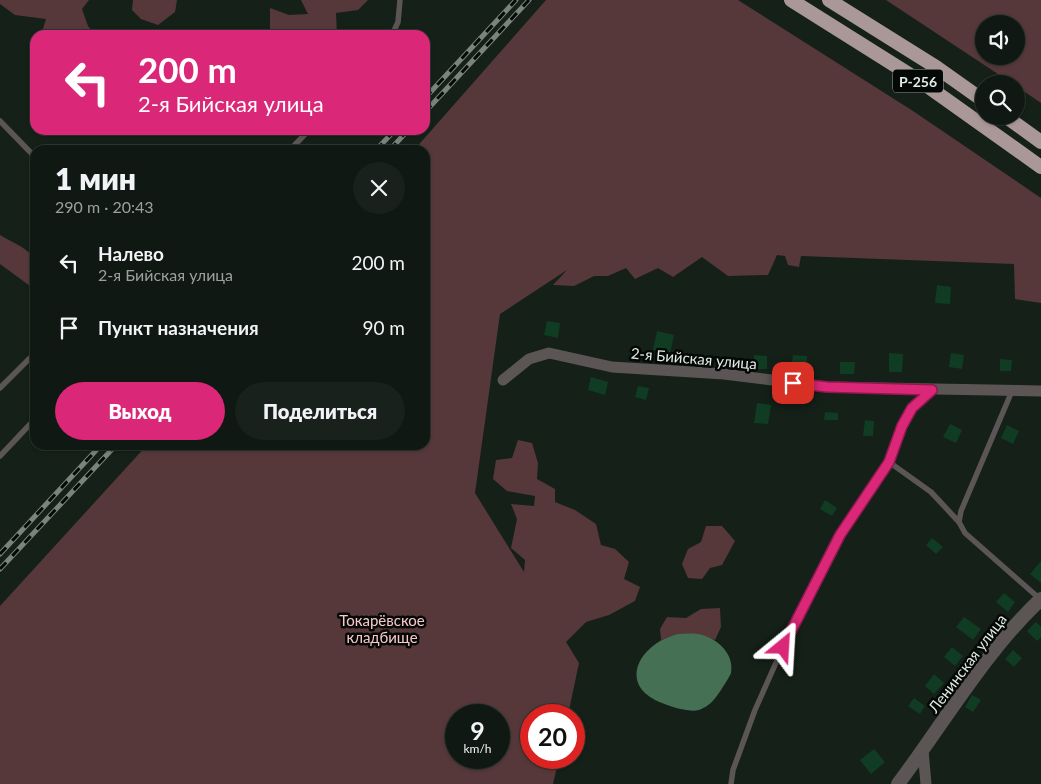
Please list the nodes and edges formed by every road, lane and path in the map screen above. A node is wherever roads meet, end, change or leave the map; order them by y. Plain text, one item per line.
1 (400, 0) edge
2 (792, 0) edge
3 (829, 0) edge
4 (394, 30) edge
5 (975, 95) edge
6 (0, 121) edge
7 (1017, 125) edge
8 (304, 135) edge
9 (1041, 142) edge
10 (295, 145) edge
11 (30, 152) edge
12 (1041, 167) edge
13 (30, 357) edge
14 (503, 380) dead end
15 (0, 388) edge
16 (932, 390) junction
17 (1012, 391) junction
18 (1041, 391) edge
19 (30, 424) edge
20 (0, 456) edge
21 (889, 462) junction
22 (959, 522) junction
23 (1041, 599) edge
24 (923, 750) junction
25 (731, 784) edge
26 (898, 784) edge
27 (926, 784) edge

1 - 4 lane
2 - 12 highway, Р-256
3 - 5 highway, Р-256
6 - 11 lane
7 - 9 highway
8 - 10 lane
13 - 15 lane
14 - 16 street, 2-я Бийская улица
16 - 17 street, 2-я Бийская улица
16 - 21 lane
17 - 18 street, 2-я Бийская улица
17 - 22 lane
19 - 20 lane
21 - 22 lane
21 - 25 lane
22 - 23 lane
23 - 24 street, Ленинская улица
24 - 26 street, Ленинская улица
24 - 27 street

